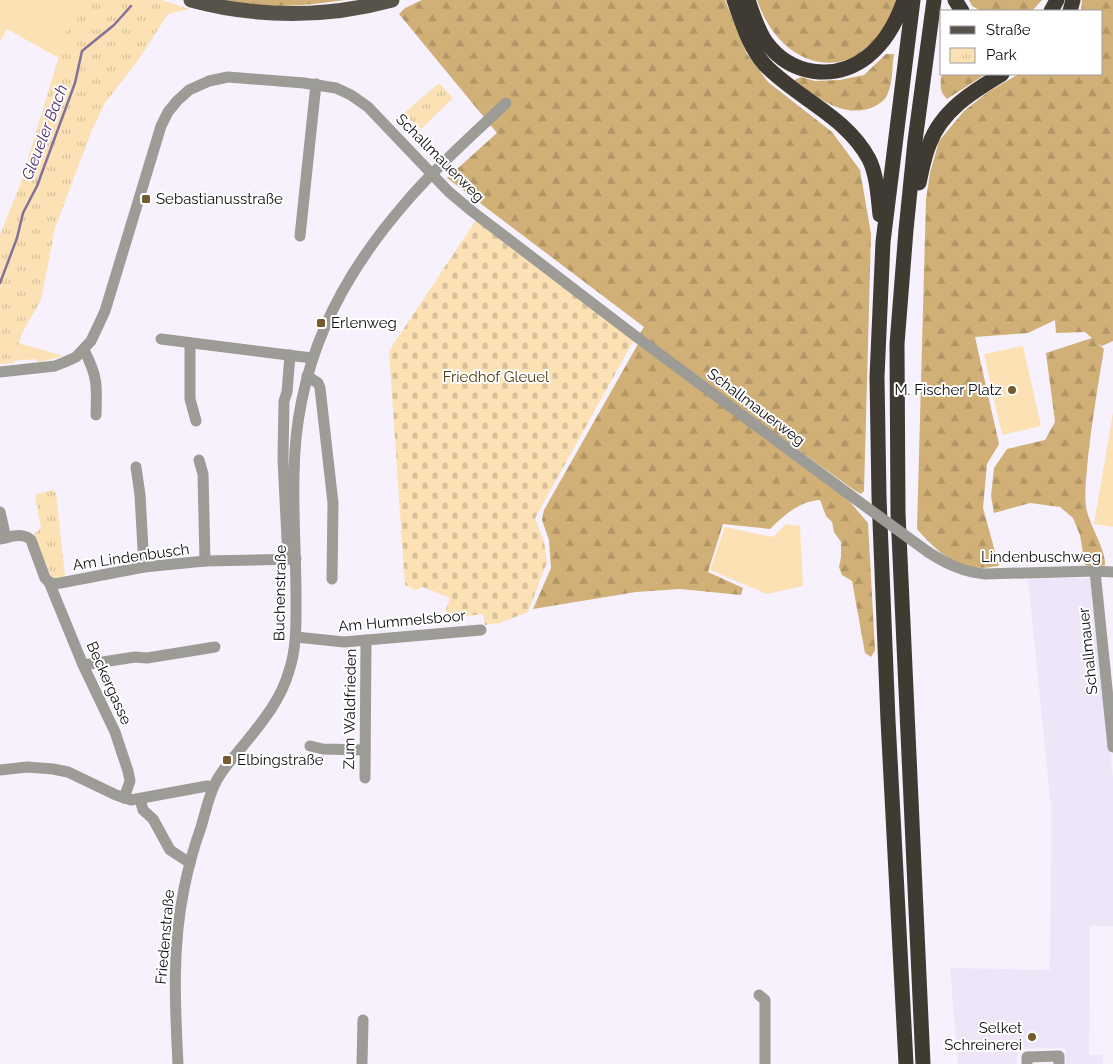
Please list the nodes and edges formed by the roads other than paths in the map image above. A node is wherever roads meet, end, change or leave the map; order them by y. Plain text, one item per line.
1 (192, 0) edge
2 (392, 0) edge
3 (734, 0) edge
4 (748, 0) edge
5 (904, 0) edge
6 (913, 0) edge
7 (934, 0) edge
8 (1000, 75) edge
9 (316, 84) junction
10 (506, 103) dead end
11 (432, 175) junction
12 (906, 230) junction
13 (300, 236) dead end
14 (883, 242) junction
15 (161, 339) dead end
16 (190, 343) junction
17 (84, 350) junction
18 (290, 355) junction
19 (312, 358) junction
20 (0, 372) edge
21 (306, 376) junction
22 (96, 415) dead end
23 (196, 421) dead end
24 (199, 460) dead end
25 (136, 467) dead end
26 (0, 512) edge
27 (3, 538) edge
28 (292, 559) junction
29 (205, 562) junction
30 (144, 567) junction
31 (1095, 571) junction
32 (970, 572) joint
33 (1113, 572) edge
34 (332, 579) dead end
35 (50, 582) junction
36 (481, 630) dead end
37 (296, 638) junction
38 (366, 640) junction
39 (215, 647) dead end
40 (82, 665) junction
41 (1112, 729) edge
42 (310, 746) dead end
43 (1113, 748) edge
44 (365, 750) junction
45 (0, 770) edge
46 (364, 778) dead end
47 (213, 787) junction
48 (124, 798) junction
49 (140, 799) junction
50 (190, 864) junction
51 (759, 995) dead end
52 (363, 1020) dead end
53 (178, 1064) edge
54 (362, 1064) edge
55 (765, 1064) edge
56 (906, 1064) edge
57 (923, 1064) edge
58 (1027, 1064) edge
59 (1059, 1064) edge

1 - 2 main road
3 - 14 highway
4 - 5 highway
6 - 14 highway
7 - 12 highway
8 - 12 highway
9 - 11 street, Schallmauerweg
9 - 13 street
9 - 17 street, Schallmauerweg
10 - 11 street, Buchenstraße
11 - 19 street, Buchenstraße
11 - 32 street, Schallmauerweg, bridge
12 - 57 highway
14 - 56 highway
15 - 16 street
16 - 18 street
16 - 23 street
17 - 20 street, Schallmauerweg
17 - 22 street
18 - 19 street
18 - 28 street, Buchenstraße
19 - 21 street, Buchenstraße
21 - 28 street, Buchenstraße
21 - 34 street
24 - 29 street
25 - 30 street
26 - 27 street
27 - 35 street
28 - 29 street, Am Lindenbusch
28 - 37 street, Buchenstraße
29 - 30 street, Am Lindenbusch
30 - 35 street, Am Lindenbusch
31 - 32 street, Lindenbuschweg
31 - 33 street, Lindenbuschweg
31 - 41 street, Schallmauer
35 - 40 street, Beckergasse
36 - 38 street, Am Hummelsboor
37 - 38 street, Am Hummelsboor
37 - 47 street, Buchenstraße
38 - 44 street, Zum Waldfrieden
39 - 40 street
40 - 48 street, Beckergasse
41 - 43 street, Schallmauer
42 - 44 street
44 - 46 street, Zum Waldfrieden
45 - 48 street
47 - 49 street
47 - 50 street, Friedenstraße
48 - 49 street
49 - 50 street
50 - 53 street, Friedenstraße
51 - 55 street
52 - 54 street
58 - 59 street

